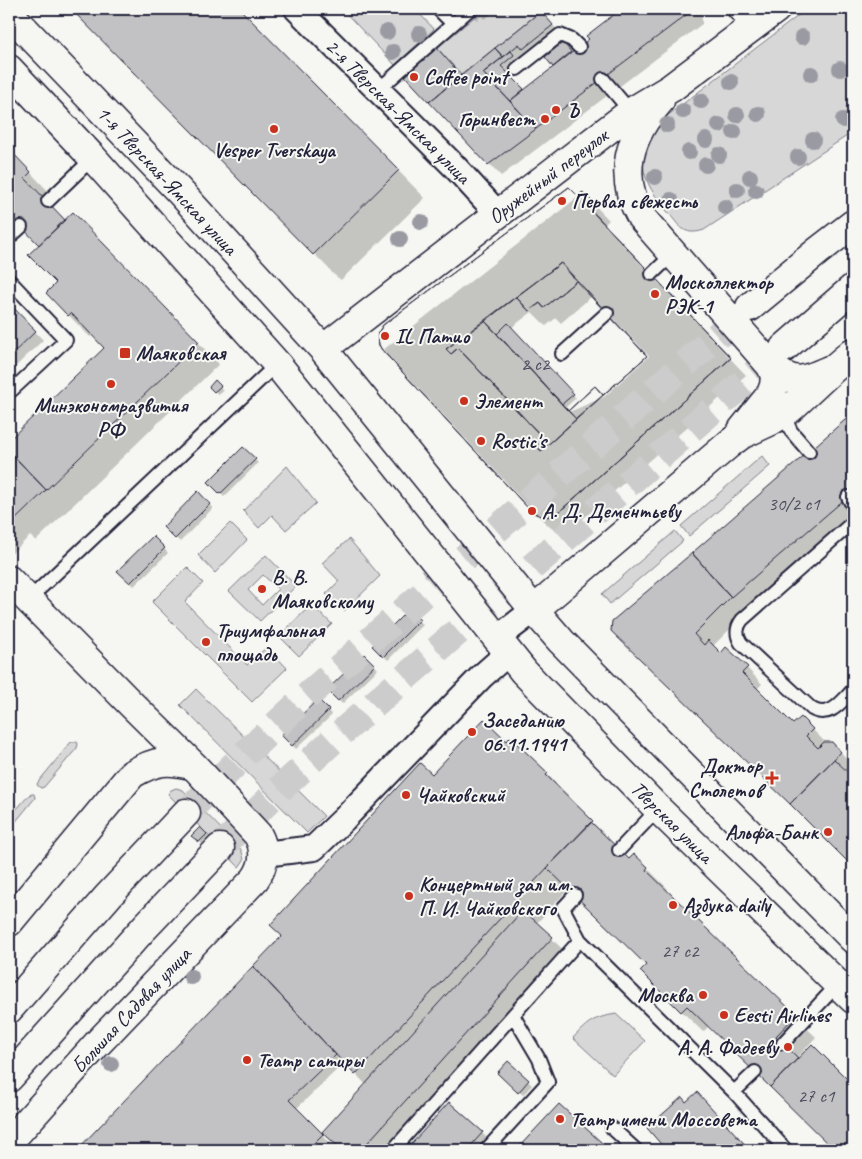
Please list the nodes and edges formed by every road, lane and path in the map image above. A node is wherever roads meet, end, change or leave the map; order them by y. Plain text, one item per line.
1 (297, 9) edge
2 (438, 9) edge
3 (470, 9) edge
4 (9, 13) edge
5 (758, 14) edge
6 (452, 24) junction
7 (579, 47) dead end
8 (9, 69) edge
9 (517, 69) dead end
10 (603, 79) dead end
11 (671, 88) junction
12 (378, 90) junction
13 (631, 112) junction
14 (94, 158) junction
15 (48, 202) dead end
16 (498, 214) junction
17 (853, 224) edge
18 (21, 227) dead end
19 (9, 238) edge
20 (673, 254) junction
21 (652, 274) dead end
22 (9, 280) edge
23 (853, 288) edge
24 (750, 307) tunnel mouth
25 (607, 313) dead end
26 (323, 349) junction
27 (562, 354) dead end
28 (778, 357) junction
29 (848, 357) edge
30 (277, 364) junction
31 (9, 388) edge
32 (783, 413) junction
33 (729, 444) junction
34 (809, 452) dead end
35 (853, 522) edge
36 (9, 580) edge
37 (28, 600) junction
38 (534, 610) junction
39 (502, 646) junction
40 (853, 690) edge
41 (194, 766) junction
42 (658, 809) junction
43 (186, 813) tunnel mouth
44 (220, 848) tunnel mouth
45 (619, 850) dead end
46 (264, 854) junction
47 (575, 895) dead end
48 (9, 922) edge
49 (853, 939) edge
50 (580, 940) junction
51 (846, 992) edge
52 (9, 1009) edge
53 (513, 1015) junction
54 (783, 1042) dead end
55 (754, 1072) dead end
56 (9, 1078) edge
57 (734, 1092) junction
58 (612, 1128) dead end
59 (9, 1142) edge
60 (9, 1146) edge
61 (13, 1150) edge
62 (393, 1150) edge
63 (486, 1150) edge
64 (636, 1150) edge
65 (786, 1150) edge

1 - 12 street, 2-я Тверская-Ямская улица
2 - 6 lane
3 - 6 lane
4 - 26 main road, 1-я Тверская-Ямская улица
5 - 11 main road, Оружейный переулок
6 - 12 lane
7 - 9 lane
8 - 14 main road, 1-я Тверская-Ямская улица
10 - 13 lane
11 - 13 main road, Оружейный переулок
11 - 20 main road
12 - 16 street, 2-я Тверская-Ямская улица
13 - 16 main road, Оружейный переулок
14 - 15 lane
14 - 30 main road, 1-я Тверская-Ямская улица
16 - 26 main road, Оружейный переулок
17 - 24 main road
18 - 19 lane
20 - 21 lane
20 - 28 main road
22 - 31 lane
23 - 28 main road
25 - 27 lane
26 - 38 main road
28 - 29 main road
28 - 33 main road
29 - 32 main road
30 - 37 lane
30 - 39 main road
32 - 33 main road
32 - 34 lane
33 - 38 main road
35 - 40 lane
36 - 37 main road
37 - 41 main road
38 - 39 street
38 - 49 main road
39 - 42 main road, Тверская улица
39 - 46 street
41 - 46 main road
41 - 48 main road
42 - 45 lane
42 - 51 main road, Тверская улица
43 - 52 main road
44 - 56 main road, Большая Садовая улица
46 - 59 main road, Большая Садовая улица
47 - 50 lane
50 - 53 lane
50 - 57 lane
51 - 54 lane
53 - 62 lane
53 - 63 lane
55 - 57 lane
57 - 65 lane
58 - 64 lane
60 - 61 lane

